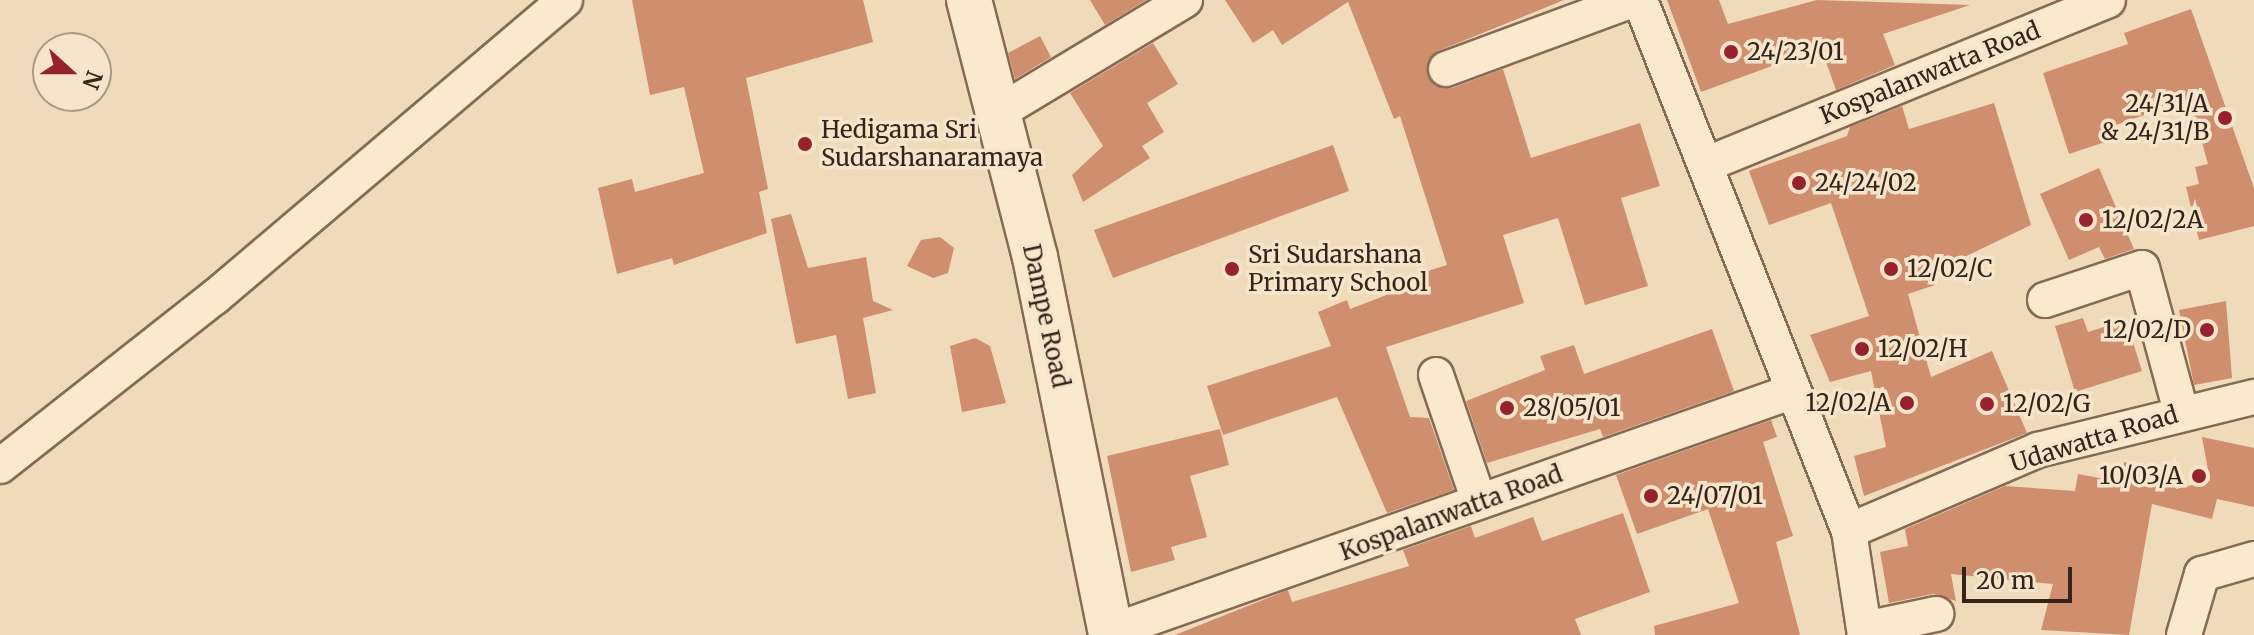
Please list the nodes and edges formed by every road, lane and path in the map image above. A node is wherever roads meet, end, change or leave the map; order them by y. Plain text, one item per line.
1 (565, 0) edge
2 (969, 0) edge
3 (1185, 0) edge
4 (1633, 0) edge
5 (1640, 0) edge
6 (2108, 0) edge
7 (1446, 69) dead end
8 (1001, 111) junction
9 (1707, 164) junction
10 (2045, 300) dead end
11 (1436, 375) dead end
12 (1791, 392) junction
13 (2254, 397) edge
14 (2181, 412) junction
15 (0, 466) edge
16 (1479, 501) junction
17 (1849, 531) junction
18 (2254, 559) edge
19 (1936, 614) dead end
20 (1865, 632) edge
21 (1110, 634) edge
22 (2184, 635) edge

1 - 15 street
2 - 8 street, Dampe Road
3 - 8 street
4 - 7 street
5 - 9 street
6 - 9 street, Kospalanwatta Road
8 - 21 street, Dampe Road
9 - 12 street
10 - 14 street
11 - 16 street
12 - 16 street, Kospalanwatta Road
12 - 17 street
13 - 14 street, Udawatta Road
14 - 17 street, Udawatta Road
16 - 21 street, Kospalanwatta Road
17 - 20 street
18 - 22 street
19 - 20 street

